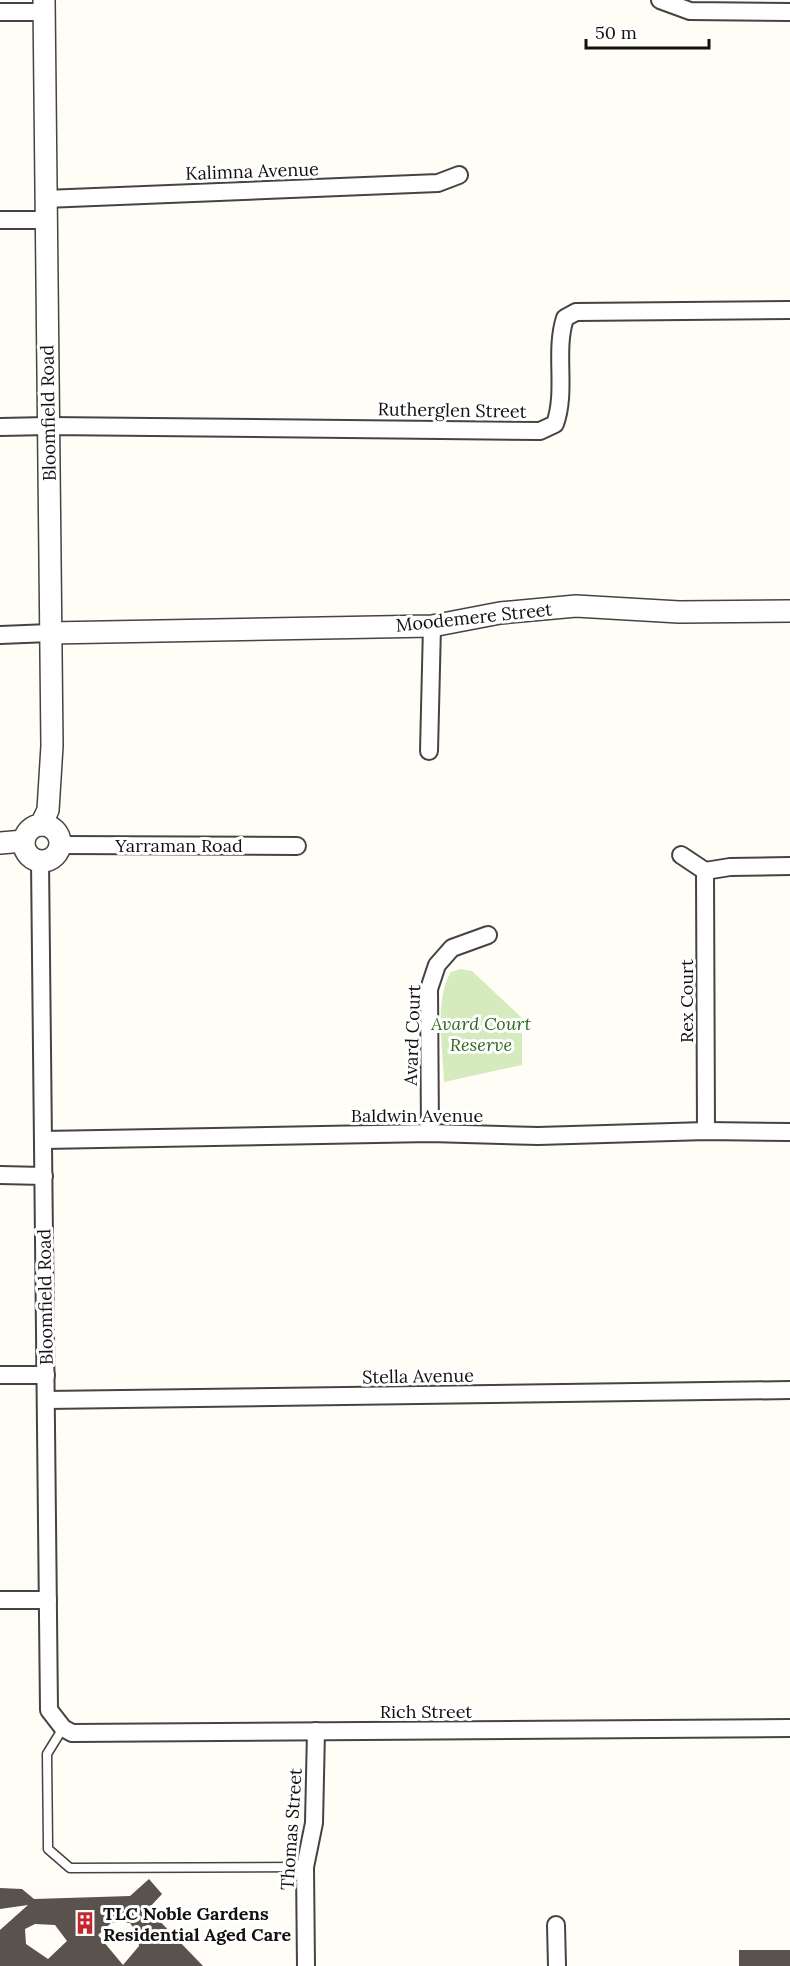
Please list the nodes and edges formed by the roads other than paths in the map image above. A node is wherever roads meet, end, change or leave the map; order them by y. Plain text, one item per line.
1 (660, 0) edge
2 (44, 6) edge
3 (0, 12) edge
4 (790, 12) edge
5 (459, 176) dead end
6 (45, 199) junction
7 (0, 220) edge
8 (45, 220) junction
9 (790, 310) edge
10 (48, 426) junction
11 (0, 427) edge
12 (790, 610) edge
13 (432, 626) junction
14 (50, 633) junction
15 (0, 635) edge
16 (429, 752) dead end
17 (41, 825) junction
18 (24, 841) junction
19 (0, 843) edge
20 (60, 845) junction
21 (297, 846) dead end
22 (681, 855) dead end
23 (40, 861) junction
24 (790, 866) edge
25 (705, 871) junction
26 (488, 935) dead end
27 (706, 1131) junction
28 (790, 1132) edge
29 (430, 1133) junction
30 (43, 1140) junction
31 (0, 1175) edge
32 (44, 1176) junction
33 (0, 1375) edge
34 (46, 1375) junction
35 (790, 1390) edge
36 (46, 1400) junction
37 (0, 1600) edge
38 (48, 1600) junction
39 (63, 1728) junction
40 (790, 1728) edge
41 (315, 1731) junction
42 (305, 1867) junction
43 (556, 1925) dead end
44 (306, 1966) edge
45 (556, 1966) edge

1 - 4 street
2 - 3 street
2 - 6 street, Bloomfield Road
5 - 6 street, Kalimna Avenue
6 - 8 street, Bloomfield Road
7 - 8 street
8 - 10 street, Bloomfield Road
9 - 10 street, Rutherglen Street
10 - 11 street, Rutherglen Street
10 - 14 street, Bloomfield Road
12 - 13 street, Moodemere Street
13 - 14 street, Moodemere Street
13 - 16 street
14 - 15 street
14 - 17 street, Bloomfield Road
17 - 18 street
17 - 20 street
18 - 19 street
18 - 23 street
20 - 21 street, Yarraman Road
20 - 23 street
22 - 25 street
23 - 30 street, Bloomfield Road
24 - 25 street
25 - 27 street, Rex Court
26 - 29 street, Avard Court
27 - 28 street, Baldwin Avenue
27 - 29 street, Baldwin Avenue
29 - 30 street, Baldwin Avenue
30 - 32 street, Bloomfield Road
31 - 32 street
32 - 34 street, Bloomfield Road
33 - 34 street
34 - 36 street, Bloomfield Road
35 - 36 street, Stella Avenue
36 - 38 street, Bloomfield Road
37 - 38 street
38 - 39 street, Bloomfield Road
39 - 41 street, Rich Street
39 - 42 lane
40 - 41 street, Rich Street
41 - 42 street, Thomas Street
42 - 44 street, Thomas Street
43 - 45 street

